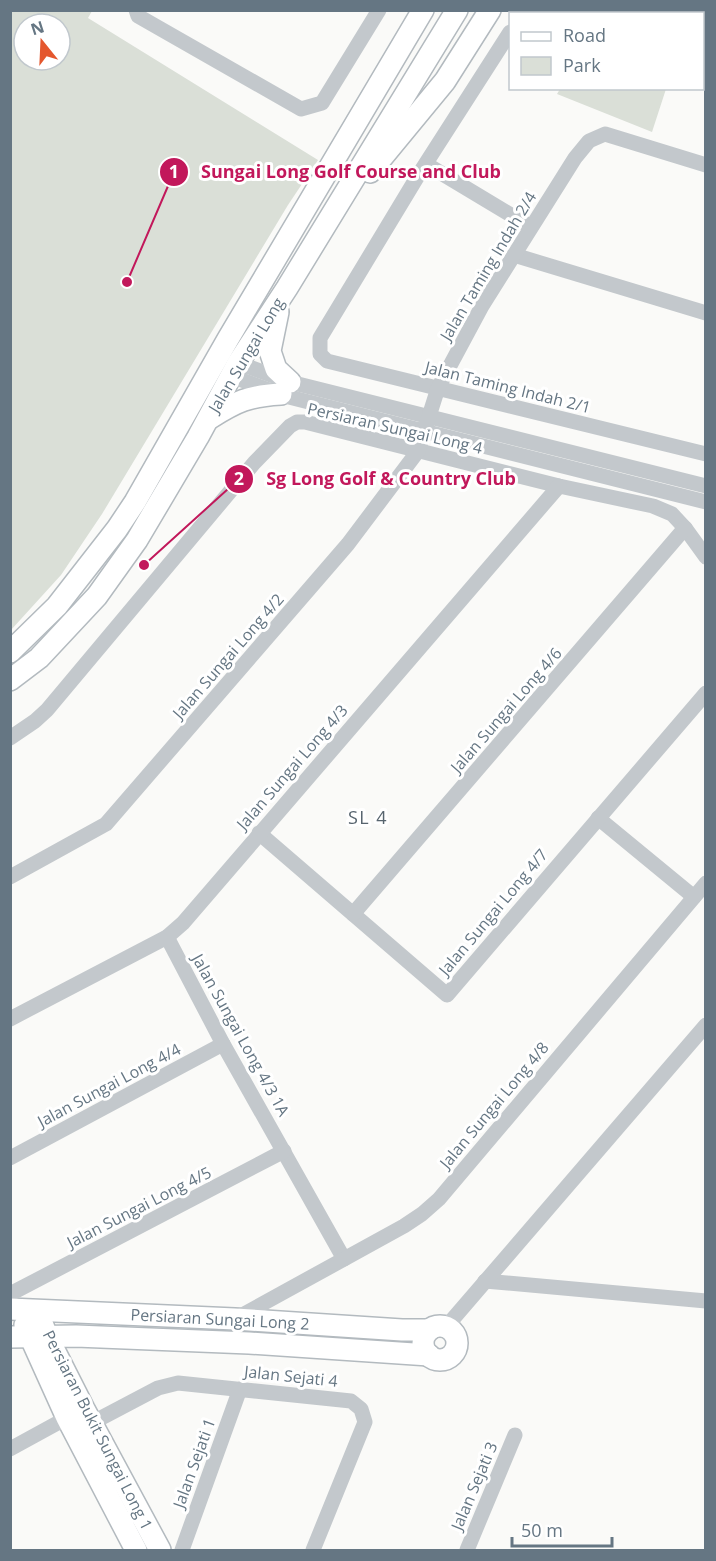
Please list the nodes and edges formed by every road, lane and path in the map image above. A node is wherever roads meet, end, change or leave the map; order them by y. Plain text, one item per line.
1 (136, 10) edge
2 (379, 10) edge
3 (423, 10) edge
4 (457, 10) edge
5 (490, 10) edge
6 (509, 34) edge
7 (426, 164) junction
8 (705, 165) edge
9 (531, 227) junction
10 (322, 230) junction
11 (514, 255) junction
12 (287, 288) junction
13 (705, 312) edge
14 (226, 369) junction
15 (286, 388) junction
16 (438, 388) junction
17 (428, 416) junction
18 (207, 420) junction
19 (423, 432) junction
20 (418, 451) junction
21 (189, 452) junction
22 (705, 454) edge
23 (163, 460) junction
24 (559, 486) junction
25 (705, 486) edge
26 (167, 488) junction
27 (705, 502) edge
28 (685, 528) junction
29 (705, 557) edge
30 (10, 652) edge
31 (10, 680) edge
32 (705, 693) edge
33 (10, 738) edge
34 (598, 818) junction
35 (259, 833) junction
36 (10, 877) edge
37 (705, 883) edge
38 (694, 897) junction
39 (353, 914) junction
40 (167, 937) junction
41 (10, 1019) edge
42 (705, 1025) edge
43 (223, 1044) junction
44 (284, 1151) junction
45 (10, 1158) edge
46 (344, 1259) junction
47 (485, 1281) junction
48 (705, 1301) edge
49 (19, 1305) edge
50 (245, 1319) junction
51 (437, 1328) junction
52 (29, 1336) edge
53 (76, 1336) junction
54 (249, 1343) junction
55 (429, 1355) junction
56 (59, 1362) junction
57 (240, 1389) junction
58 (79, 1421) junction
59 (515, 1436) dead end
60 (10, 1449) edge
61 (182, 1550) edge
62 (136, 1551) edge
63 (160, 1551) edge
64 (313, 1551) edge
65 (467, 1551) edge

1 - 2 street
3 - 14 street, Jalan Sungai Long
4 - 10 street, Jalan Sungai Long
5 - 10 street
6 - 7 street
7 - 9 street
7 - 16 street, Jalan Taming Indah 2/1
8 - 9 street, Jalan Taming Indah 2/4
9 - 11 street, Jalan Taming Indah 2/4
10 - 12 street, Jalan Sungai Long
11 - 13 street
11 - 16 street, Jalan Taming Indah 2/4
12 - 14 street, Jalan Sungai Long
12 - 15 street
14 - 15 street
14 - 18 street, Jalan Sungai Long
14 - 23 street, Jalan Sungai Long
15 - 17 street
15 - 18 street
15 - 19 street
16 - 17 street, Jalan Taming Indah 2/4
16 - 22 street, Jalan Taming Indah 2/1
17 - 19 street, Jalan Sungai Long 4/2
17 - 25 street
18 - 21 street, Jalan Sungai Long
19 - 20 street, Jalan Sungai Long 4/2
19 - 27 street
20 - 24 street, Persiaran Sungai Long 4
20 - 33 street, Persiaran Sungai Long 4
20 - 36 street, Jalan Sungai Long 4/2
21 - 23 street
21 - 26 street, Jalan Sungai Long
23 - 26 street
23 - 30 street, Jalan Sungai Long
24 - 28 street, Persiaran Sungai Long 4
24 - 35 street, Jalan Sungai Long 4/3
26 - 31 street, Jalan Sungai Long
28 - 29 street, Persiaran Sungai Long 4
28 - 39 street, Jalan Sungai Long 4/6
32 - 34 street, Jalan Sungai Long 4/7
34 - 38 street
34 - 39 street, Jalan Sungai Long 4/7
35 - 39 street, Jalan Sungai Long 4/7
35 - 40 street, Jalan Sungai Long 4/3
37 - 38 street, Jalan Sungai Long 4/8
38 - 46 street, Jalan Sungai Long 4/8
40 - 41 street, Jalan Sungai Long 4/3
40 - 43 street, Jalan Sungai Long 4/3 1A
42 - 47 street
43 - 44 street, Jalan Sungai Long 4/3 1A
43 - 45 street, Jalan Sungai Long 4/4
44 - 46 street, Jalan Sungai Long 4/3 1A
44 - 49 street, Jalan Sungai Long 4/5
46 - 50 street, Jalan Sungai Long 4/8
47 - 48 street
47 - 51 street
49 - 50 street, Persiaran Sungai Long 2
49 - 52 street, Persiaran Bukit Sungai Long 1
50 - 51 street, Persiaran Sungai Long 2
50 - 54 street
51 - 55 street
51 - 55 street
52 - 53 street, Persiaran Sungai Long 2
52 - 56 street, Persiaran Bukit Sungai Long 1
52 - 58 street, Persiaran Bukit Sungai Long 1
53 - 54 street, Persiaran Sungai Long 2
53 - 56 street
54 - 55 street, Persiaran Sungai Long 2
56 - 58 street, Persiaran Bukit Sungai Long 1
57 - 58 street, Jalan Sejati 4
57 - 61 street, Jalan Sejati 1
57 - 64 street, Jalan Sejati 4
58 - 60 street, Jalan Sejati 4
58 - 62 street, Persiaran Bukit Sungai Long 1
58 - 63 street, Persiaran Bukit Sungai Long 1
59 - 65 street, Jalan Sejati 3

